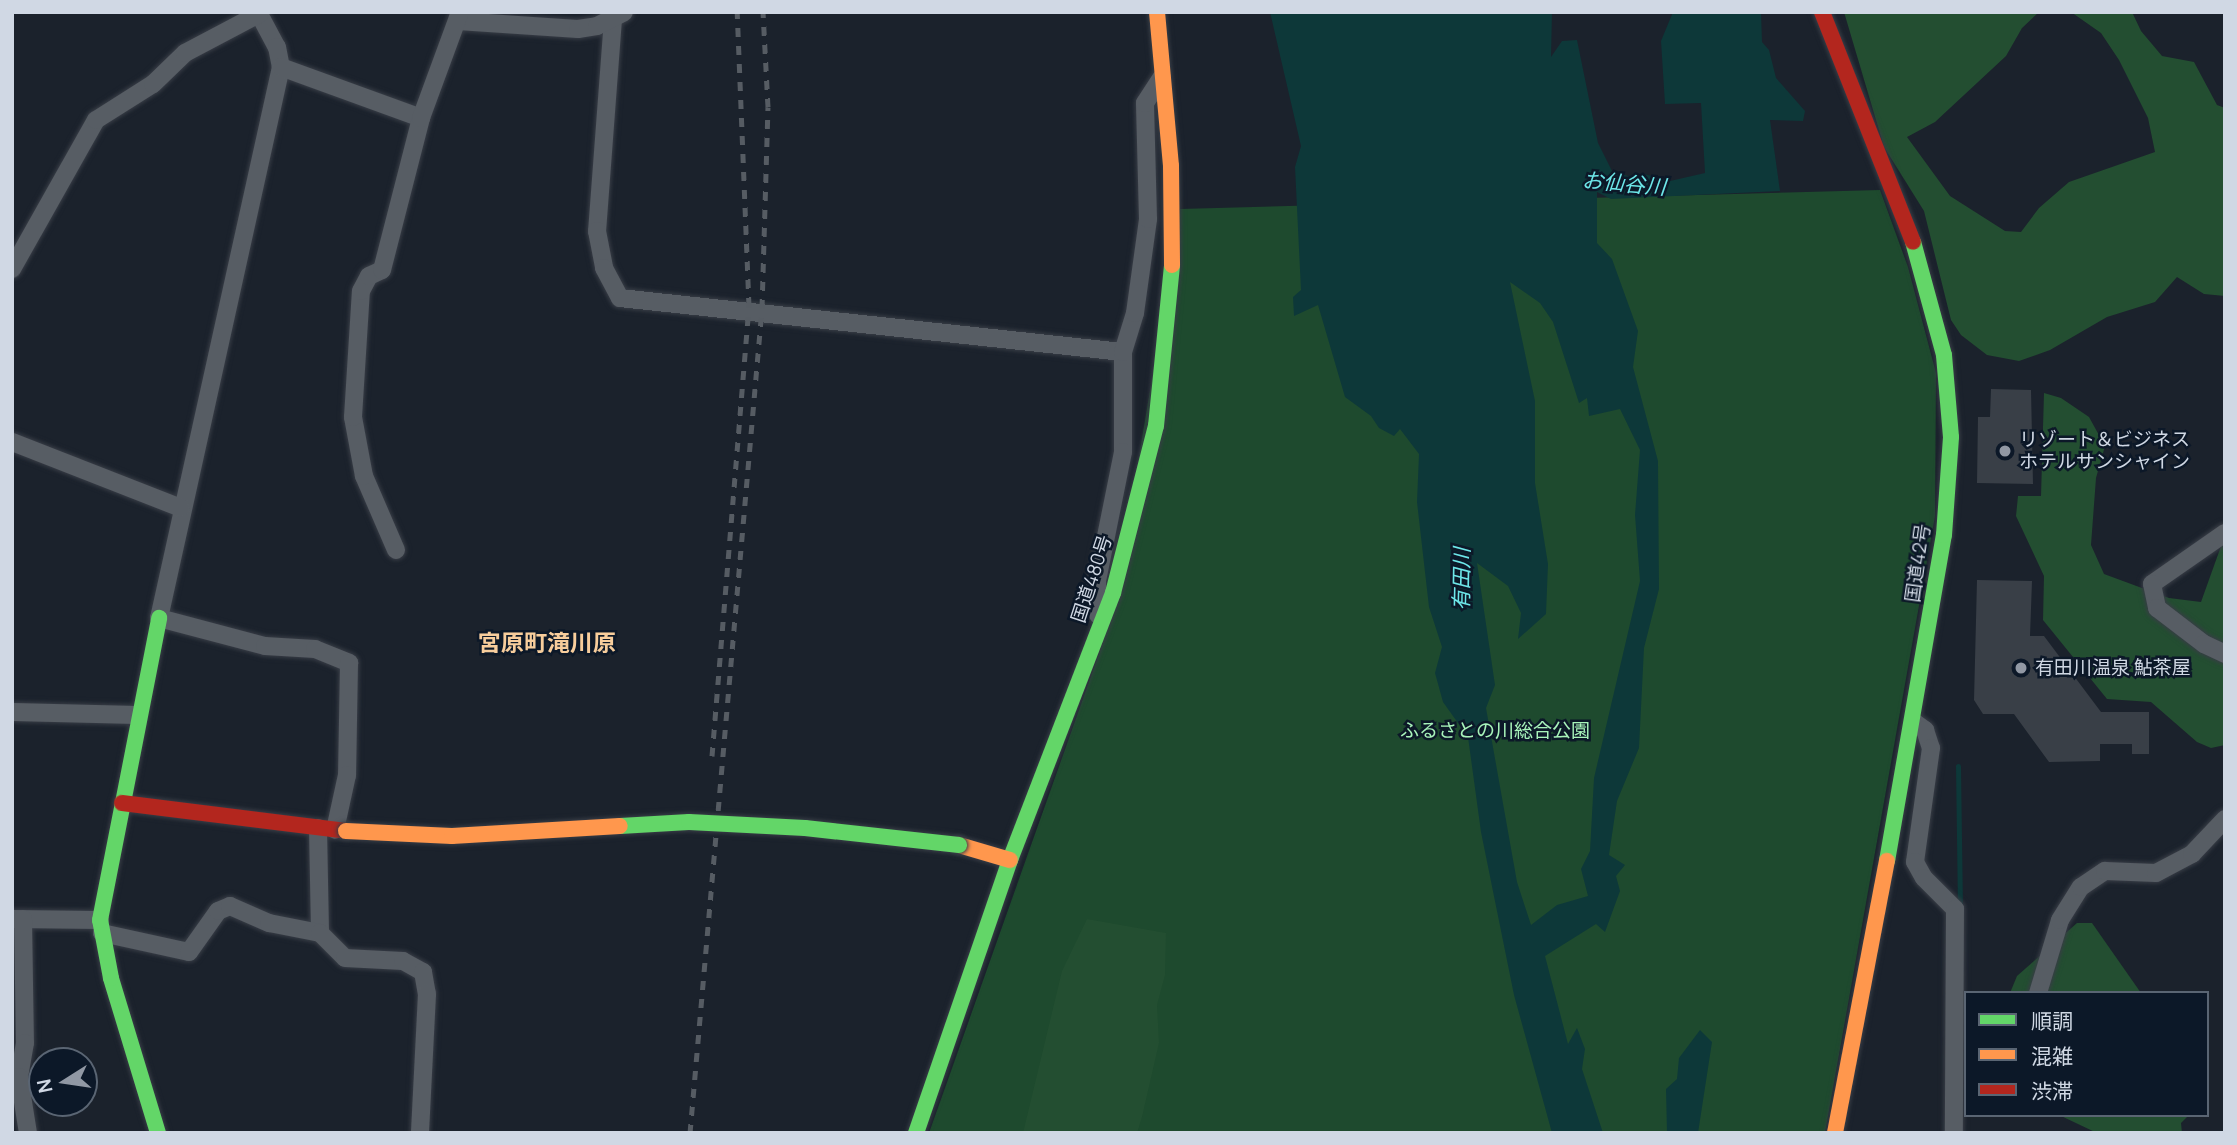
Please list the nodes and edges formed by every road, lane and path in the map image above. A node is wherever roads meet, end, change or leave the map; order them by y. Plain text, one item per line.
1 (1157, 12) edge
2 (1822, 12) edge
3 (259, 13) edge
4 (619, 16) edge
5 (459, 17) edge
6 (281, 67) junction
7 (1163, 76) junction
8 (421, 118) junction
9 (12, 269) edge
10 (1123, 352) junction
11 (12, 442) edge
12 (181, 508) junction
13 (2225, 533) edge
14 (396, 550) dead end
15 (159, 618) junction
16 (1100, 625) junction
17 (2225, 654) edge
18 (12, 712) edge
19 (138, 715) junction
20 (1914, 722) junction
21 (122, 803) junction
22 (2225, 819) edge
23 (333, 830) junction
24 (1010, 860) junction
25 (18, 919) edge
26 (101, 926) junction
27 (320, 933) junction
28 (2039, 991) edge
29 (1960, 1076) edge
30 (28, 1133) edge
31 (158, 1133) edge
32 (420, 1133) edge
33 (916, 1133) edge
34 (1835, 1133) edge
35 (1954, 1133) edge

1 - 7 main road, 国道480号
2 - 20 main road, 国道42号
3 - 6 street
3 - 9 street
4 - 5 street
4 - 10 street
5 - 8 street
6 - 8 street
6 - 12 street
7 - 10 street
7 - 16 main road, 国道480号
8 - 14 street
10 - 16 street
11 - 12 street
12 - 15 street
13 - 17 street
15 - 19 main road
15 - 23 street
16 - 24 main road, 国道480号
18 - 19 street
19 - 21 main road
20 - 29 street
20 - 34 main road, 国道42号
21 - 23 main road
21 - 26 main road
22 - 28 street
23 - 24 main road, bridge
23 - 27 street
24 - 33 main road, 国道480号
25 - 26 street
25 - 30 street
26 - 27 street
26 - 31 main road
27 - 32 street
29 - 35 street

